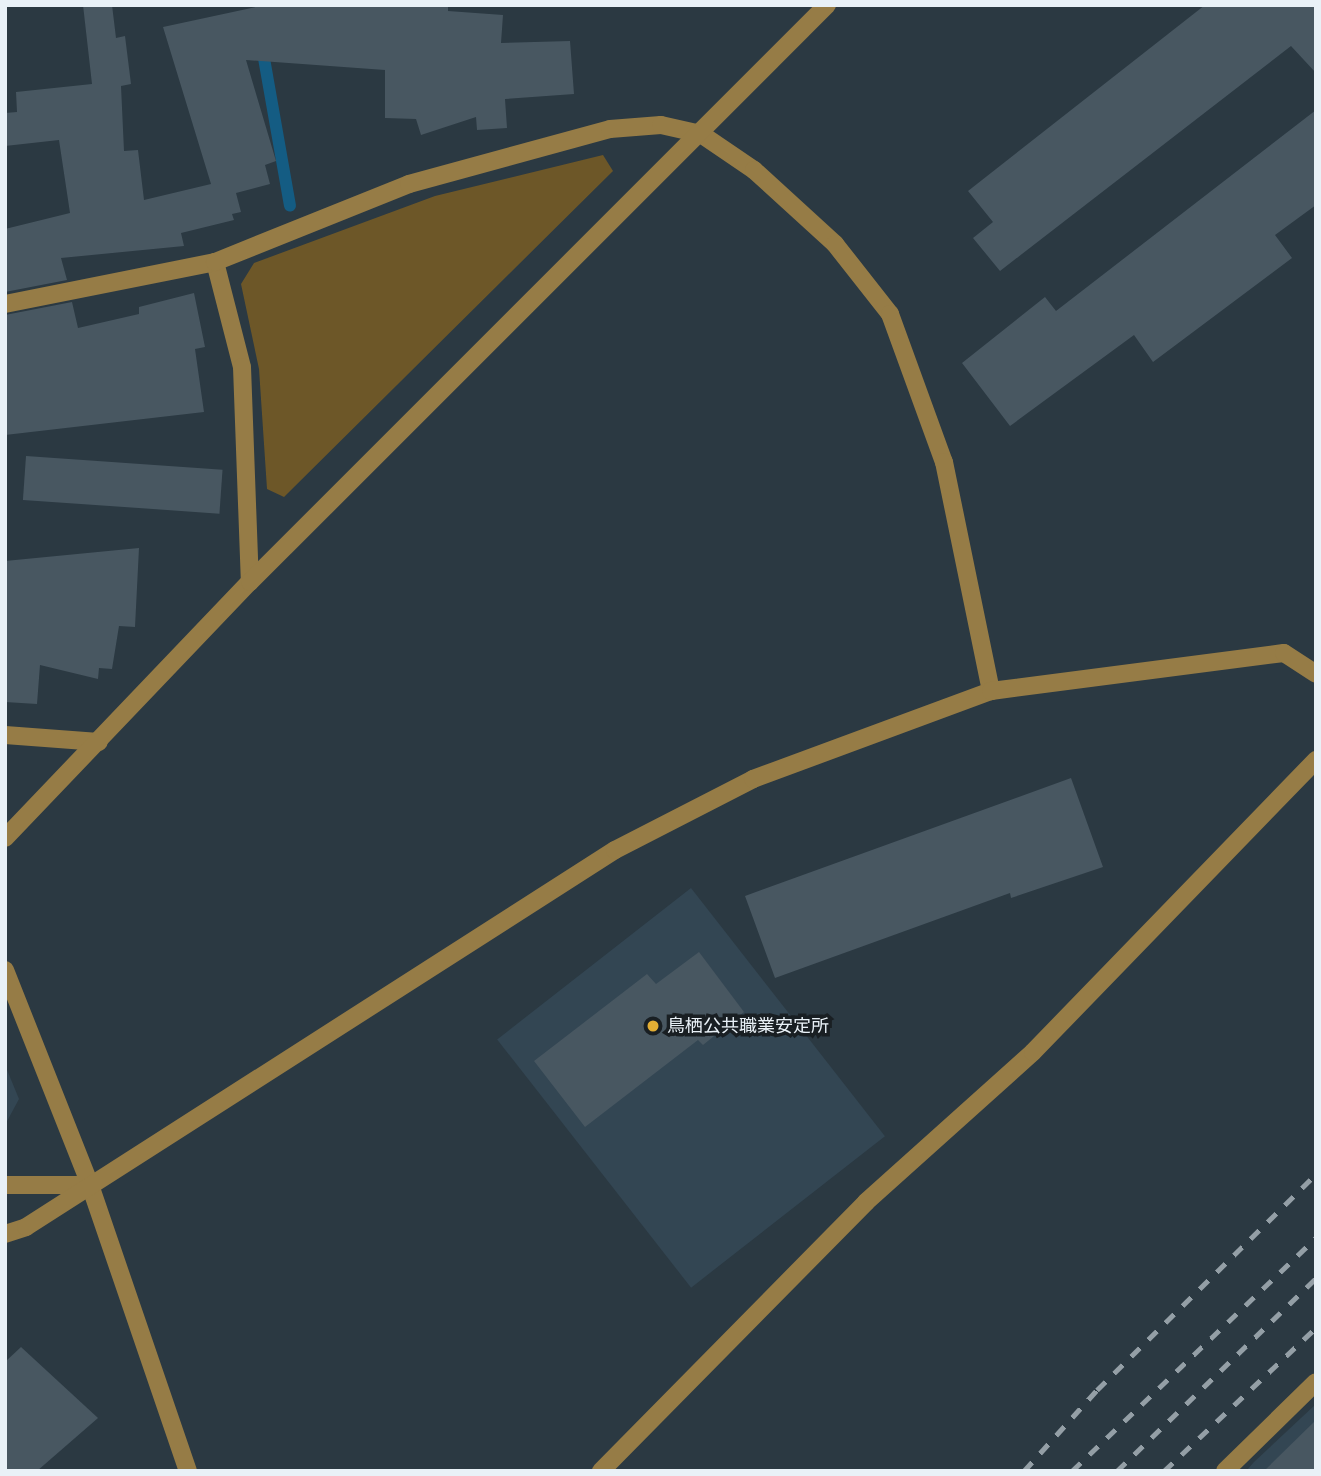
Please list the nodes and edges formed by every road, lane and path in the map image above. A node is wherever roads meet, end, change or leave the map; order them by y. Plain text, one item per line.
1 (819, 9) edge
2 (701, 135) junction
3 (215, 262) junction
4 (5, 304) edge
5 (250, 582) junction
6 (1316, 674) edge
7 (991, 691) junction
8 (5, 735) edge
9 (99, 742) junction
10 (1316, 760) edge
11 (5, 838) edge
12 (5, 970) edge
13 (5, 1185) edge
14 (90, 1185) junction
15 (5, 1234) edge
16 (1316, 1382) edge
17 (188, 1471) edge
18 (601, 1471) edge
19 (1225, 1471) edge

1 - 2 street
2 - 3 street
2 - 5 street
2 - 7 street
3 - 4 street
3 - 5 street
5 - 9 street
6 - 7 street
7 - 14 street
8 - 9 street
9 - 11 street
10 - 18 street
12 - 14 street
13 - 14 street
14 - 15 street
14 - 17 street
16 - 19 street

